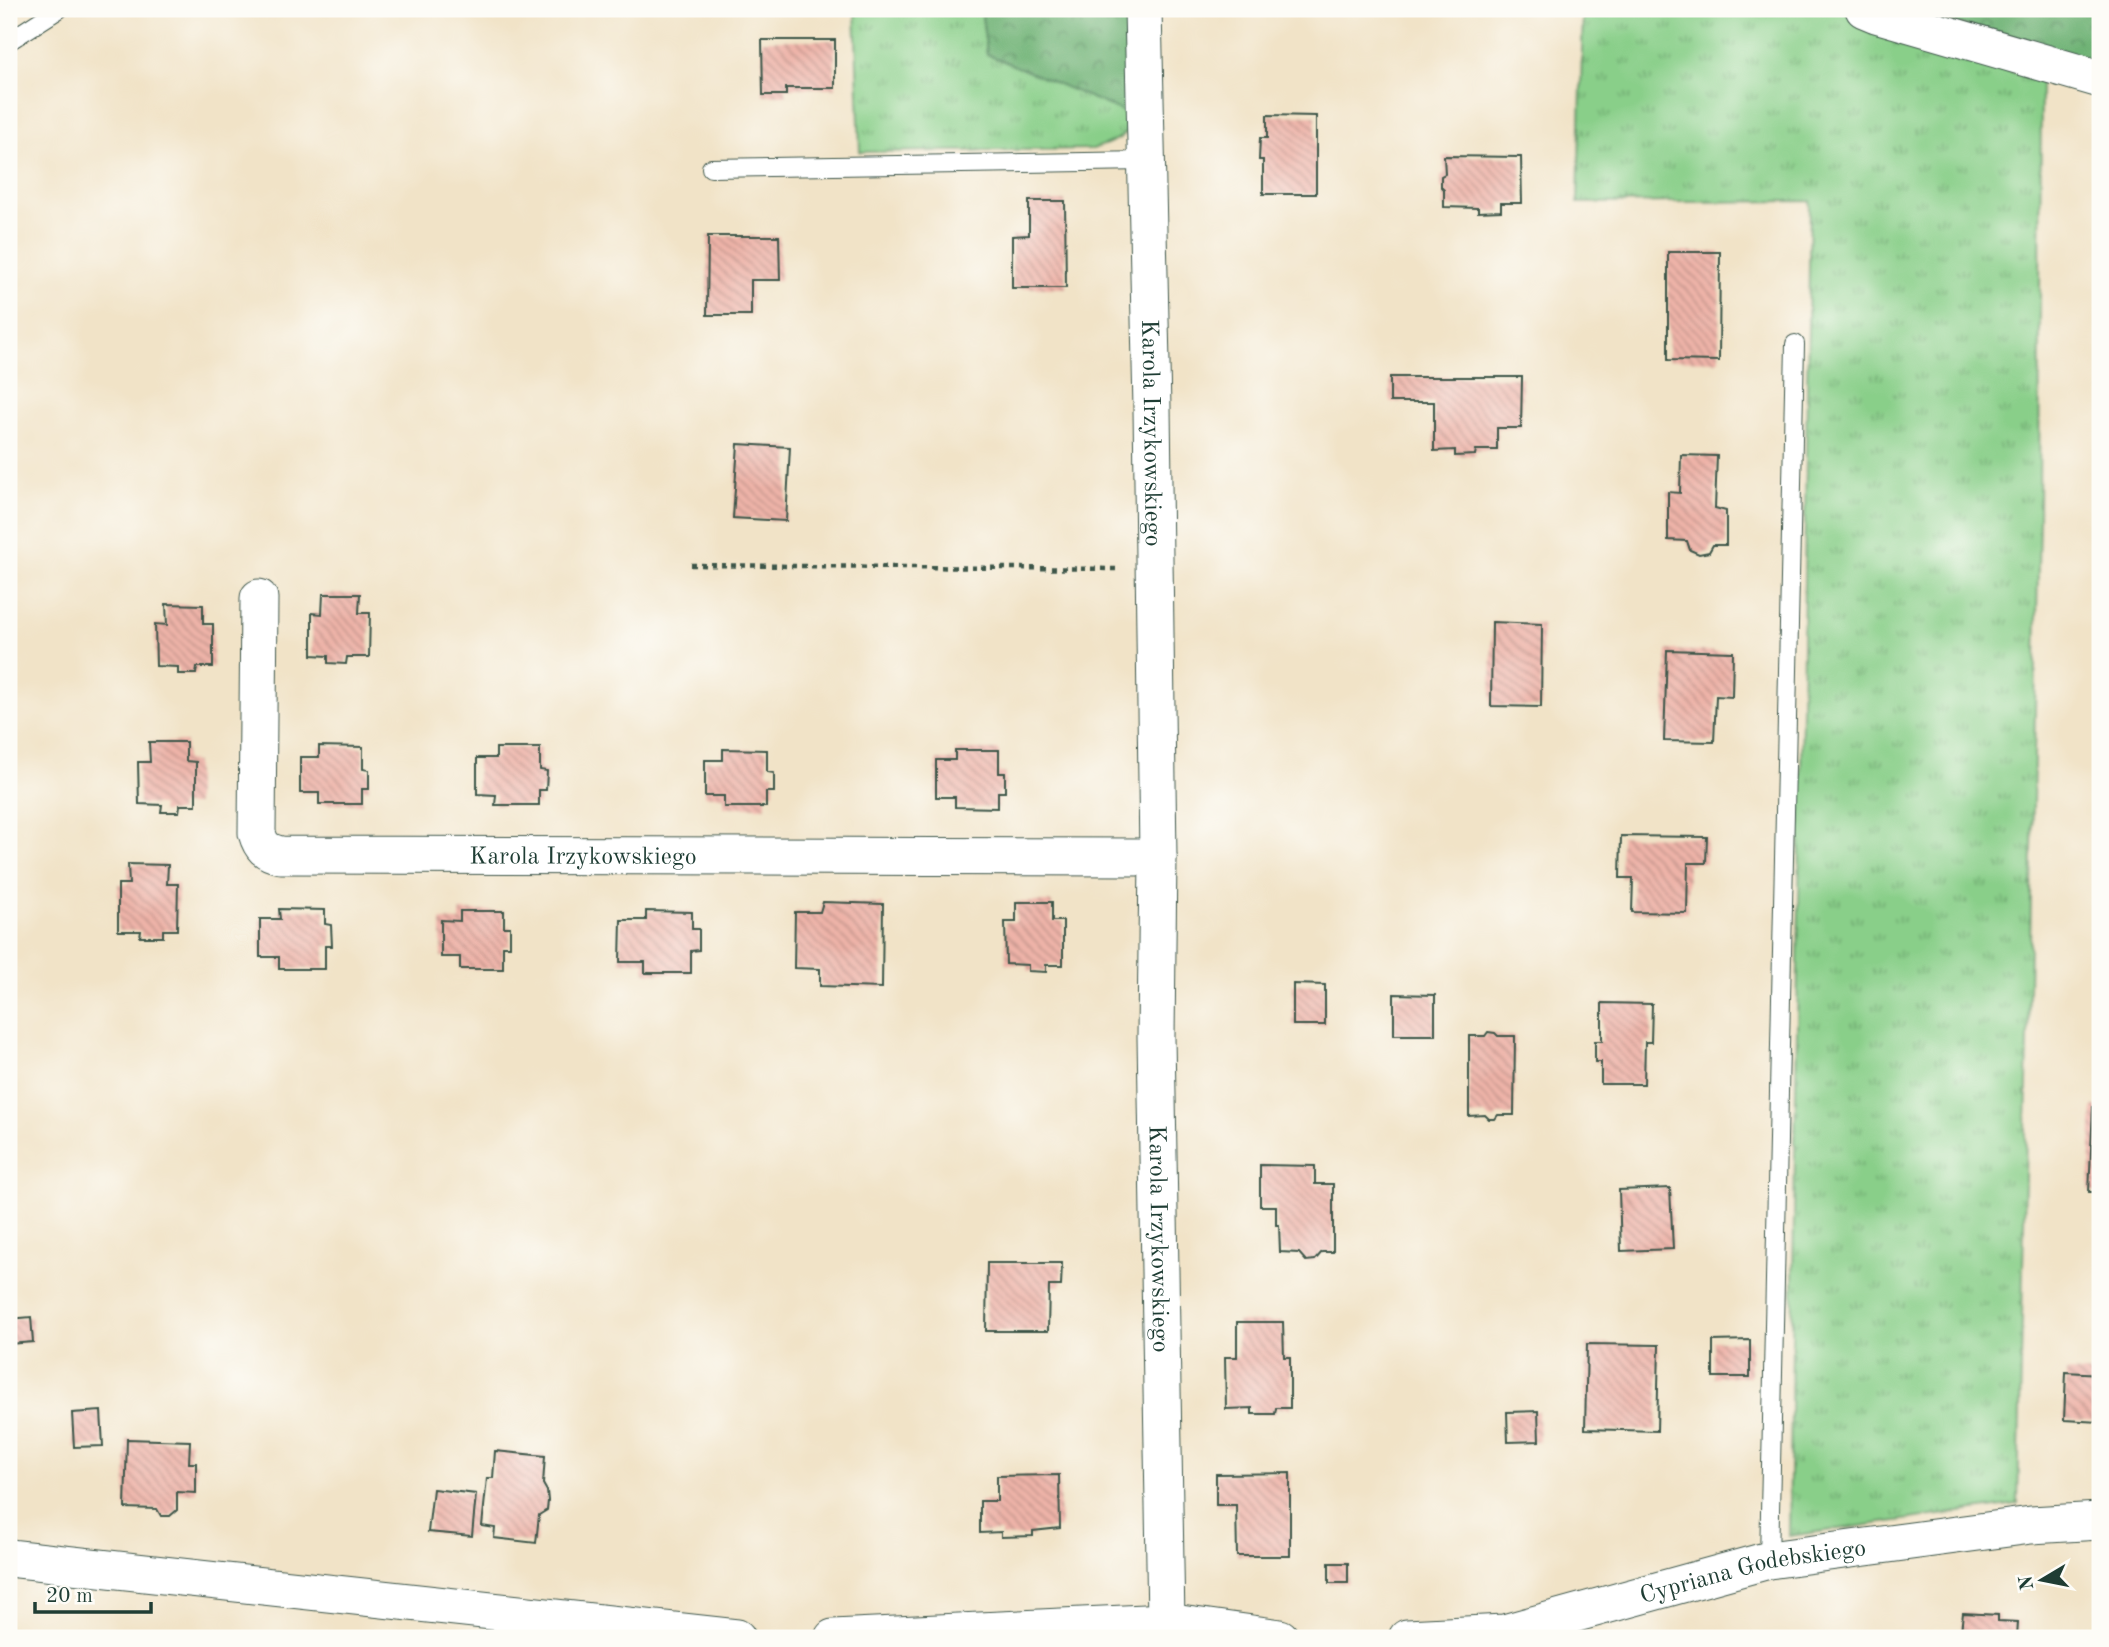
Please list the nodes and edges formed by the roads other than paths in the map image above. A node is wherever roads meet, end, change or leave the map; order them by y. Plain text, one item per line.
1 (59, 9) edge
2 (1143, 9) edge
3 (1864, 9) edge
4 (9, 41) edge
5 (2100, 79) edge
6 (1146, 161) junction
7 (711, 168) dead end
8 (1795, 344) dead end
9 (259, 598) dead end
10 (1158, 857) junction
11 (2100, 1521) edge
12 (9, 1558) edge
13 (1769, 1560) junction
14 (1166, 1622) junction
15 (737, 1638) edge
16 (833, 1638) edge
17 (1280, 1638) edge
18 (1407, 1638) edge

1 - 4 lane
2 - 6 street, Karola Irzykowskiego
3 - 5 street
6 - 7 lane
6 - 10 street, Karola Irzykowskiego
8 - 13 lane
9 - 10 street, Karola Irzykowskiego
10 - 14 street, Karola Irzykowskiego
11 - 13 street, Cypriana Godebskiego
12 - 15 street
13 - 18 street, Cypriana Godebskiego
14 - 16 street
14 - 17 street

